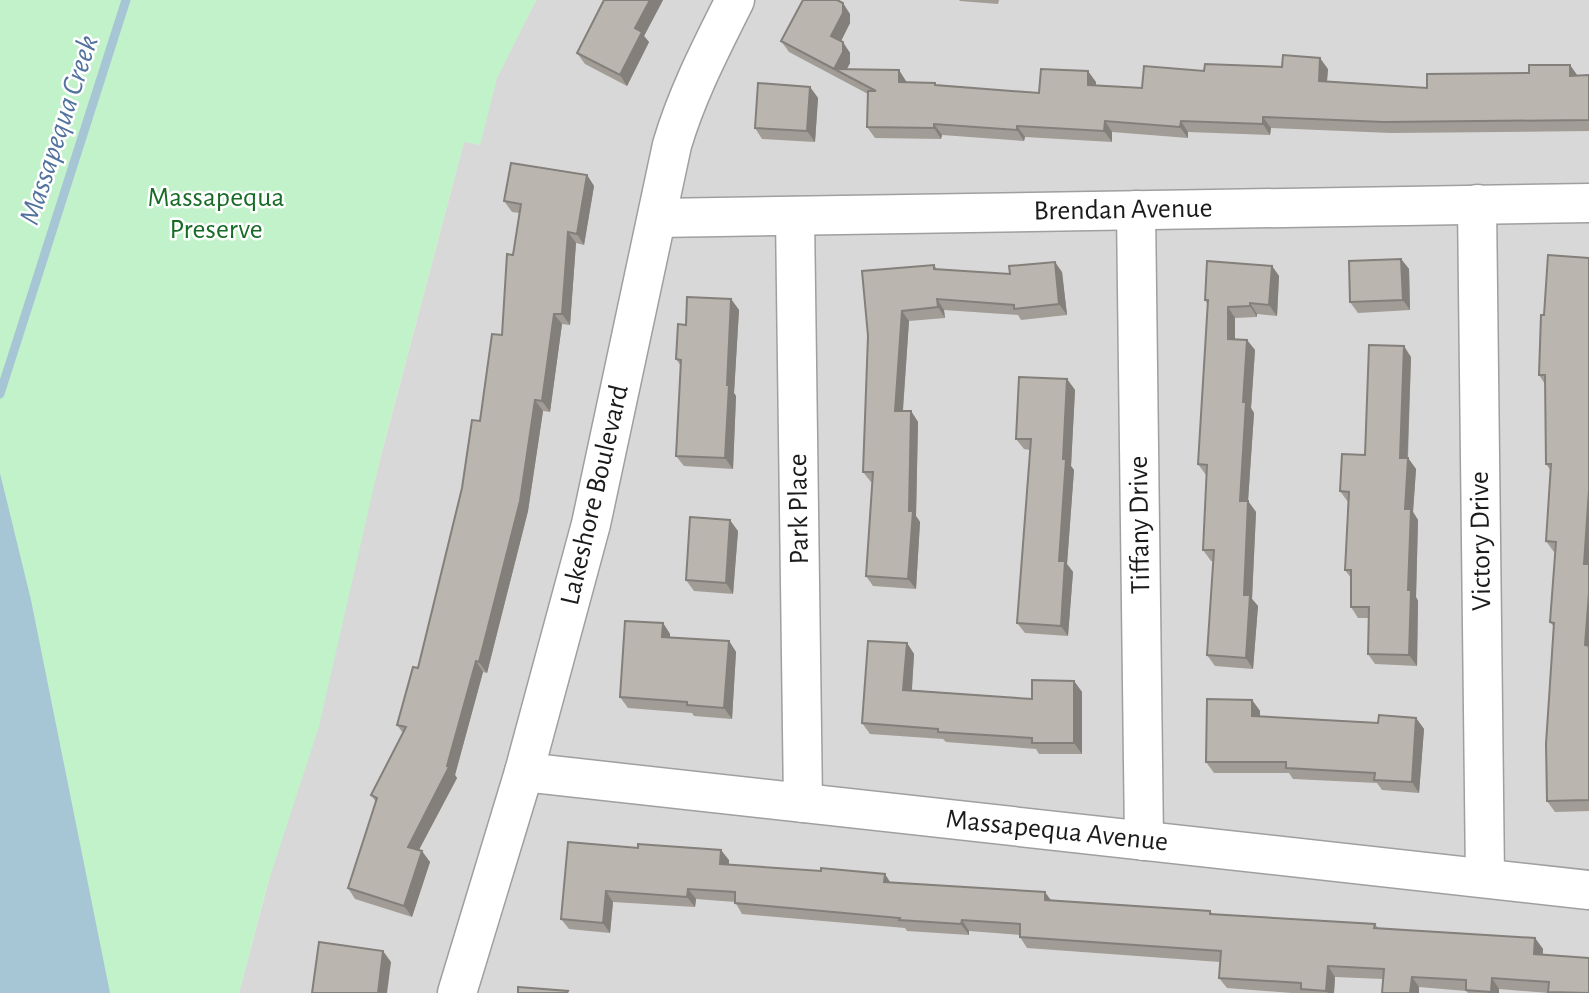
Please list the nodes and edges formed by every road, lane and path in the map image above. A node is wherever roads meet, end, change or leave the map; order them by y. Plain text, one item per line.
1 (735, 0) edge
2 (1589, 203) edge
3 (1477, 205) junction
4 (1136, 210) junction
5 (795, 216) junction
6 (657, 218) junction
7 (524, 772) junction
8 (803, 803) junction
9 (1144, 841) junction
10 (1485, 878) junction
11 (1589, 890) edge
12 (457, 993) edge

1 - 6 street, Lakeshore Boulevard
2 - 3 street, Brendan Avenue
3 - 4 street, Brendan Avenue
3 - 10 street, Victory Drive
4 - 5 street, Brendan Avenue
4 - 9 street, Tiffany Drive
5 - 6 street, Brendan Avenue
5 - 8 street, Park Place
6 - 7 street, Lakeshore Boulevard
7 - 8 street, Massapequa Avenue
7 - 12 street, Lakeshore Boulevard
8 - 9 street, Massapequa Avenue
9 - 10 street, Massapequa Avenue
10 - 11 street, Massapequa Avenue

